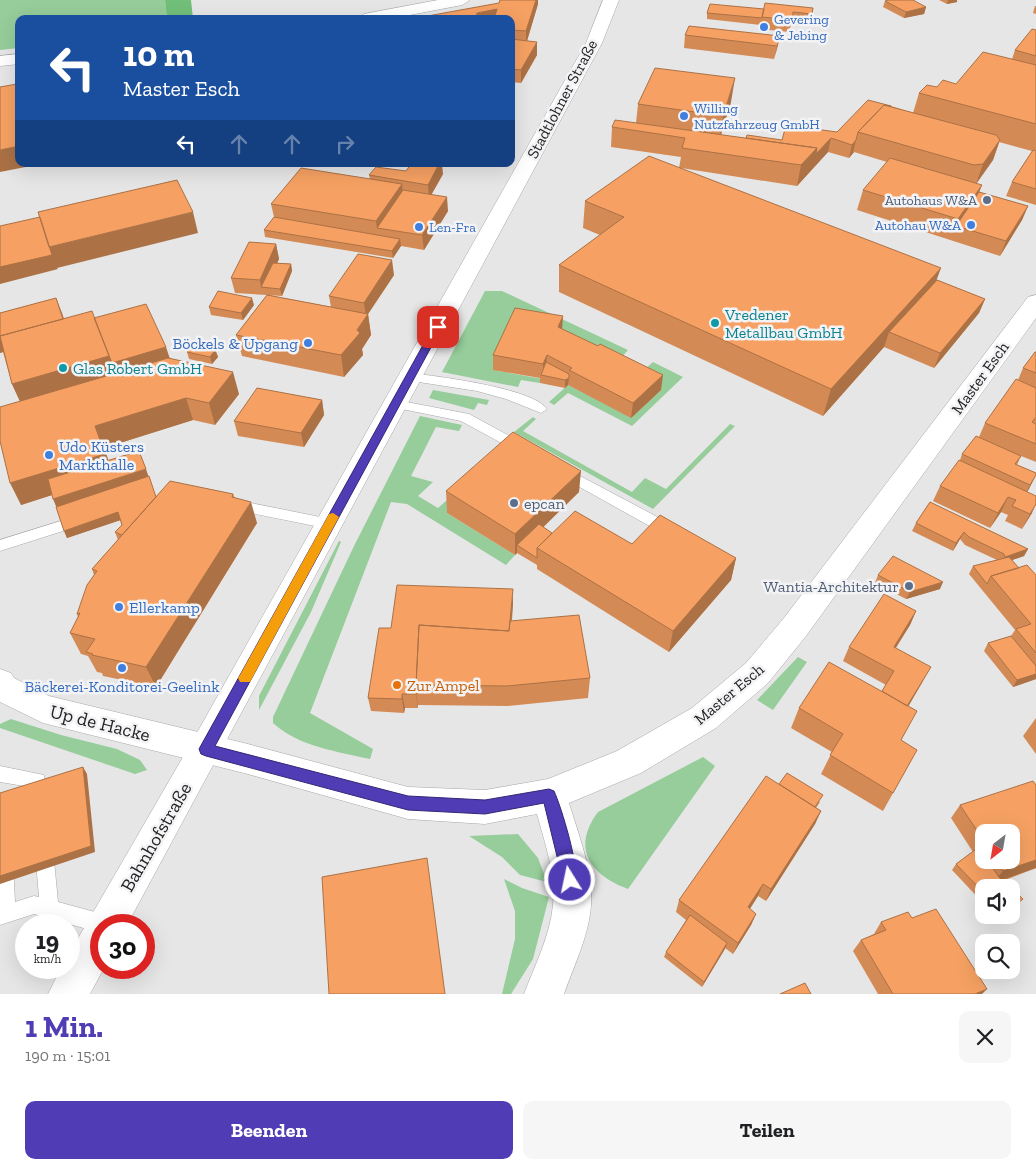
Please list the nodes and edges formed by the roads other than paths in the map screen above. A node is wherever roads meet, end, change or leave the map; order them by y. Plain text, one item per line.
1 (462, 0) edge
2 (611, 0) edge
3 (385, 15) edge
4 (15, 59) edge
5 (0, 61) edge
6 (1032, 315) edge
7 (410, 378) junction
8 (396, 404) junction
9 (541, 409) dead end
10 (533, 455) edge
11 (550, 464) edge
12 (218, 501) edge
13 (91, 516) edge
14 (330, 524) junction
15 (660, 526) edge
16 (0, 546) edge
17 (1, 687) edge
18 (206, 749) junction
19 (0, 774) edge
20 (549, 796) junction
21 (4, 843) edge
22 (49, 909) junction
23 (112, 914) edge
24 (4, 915) edge
25 (90, 921) edge
26 (90, 954) edge
27 (68, 994) edge
28 (544, 994) edge

1 - 3 street
2 - 7 street, Stadtlohner Straße
4 - 5 street
6 - 20 street, Master Esch
7 - 8 street, Stadtlohner Straße
7 - 9 lane
8 - 10 lane
8 - 14 street, Stadtlohner Straße
11 - 15 lane
12 - 14 lane
13 - 16 lane
14 - 18 street, Stadtlohner Straße
17 - 18 street, Up de Hacke
18 - 20 street, Master Esch
18 - 23 street, Bahnhofstraße
19 - 22 lane
20 - 28 street
21 - 24 lane
22 - 24 lane
22 - 25 lane
26 - 27 street

